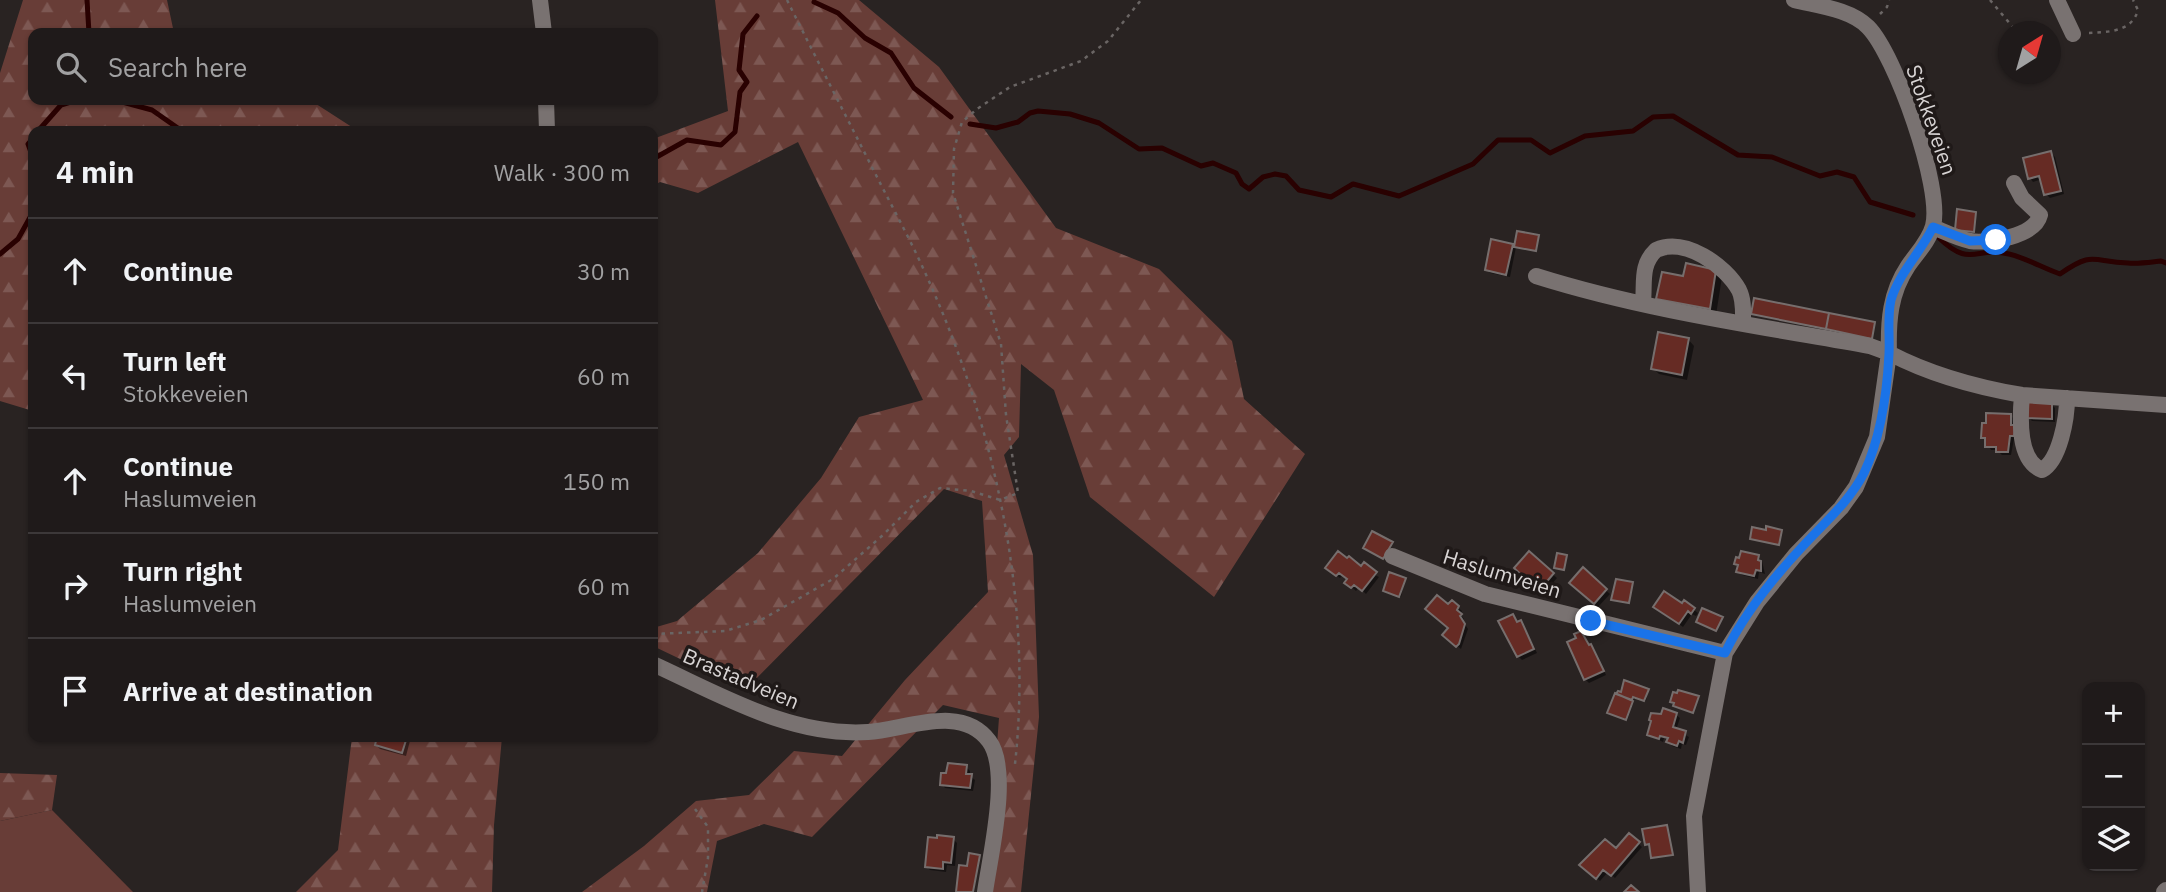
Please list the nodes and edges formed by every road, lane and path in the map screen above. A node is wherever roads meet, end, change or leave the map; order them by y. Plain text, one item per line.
1 (540, 0) edge
2 (787, 0) edge
3 (1141, 0) edge
4 (1794, 0) edge
5 (1889, 0) edge
6 (1990, 0) edge
7 (2057, 0) edge
8 (2133, 0) edge
9 (2008, 21) edge
10 (1868, 26) junction
11 (543, 28) edge
12 (2073, 34) joint
13 (546, 105) edge
14 (547, 126) edge
15 (2014, 183) dead end
16 (1933, 227) junction
17 (1536, 276) dead end
18 (1643, 303) junction
19 (1743, 323) junction
20 (1889, 353) junction
21 (2022, 395) junction
22 (2067, 398) junction
23 (2166, 405) edge
24 (1000, 500) junction
25 (1392, 556) dead end
26 (658, 634) edge
27 (1725, 653) junction
28 (658, 666) edge
29 (1014, 767) dead end
30 (695, 809) dead end
31 (702, 892) edge
32 (985, 892) edge
33 (1698, 892) edge

1 - 11 street
2 - 24 path
3 - 24 path
4 - 10 street
5 - 10 path
6 - 9 path
7 - 12 street
8 - 12 path
10 - 16 street, Stokkeveien
13 - 14 street
15 - 16 street
16 - 20 street
17 - 18 street
18 - 19 street
18 - 19 street
19 - 20 street
20 - 21 street
20 - 27 street
21 - 22 street
21 - 22 street
22 - 23 street
24 - 26 path
24 - 29 path
25 - 27 street, Haslumveien
27 - 33 street
28 - 32 street, Brastadveien
30 - 31 path

